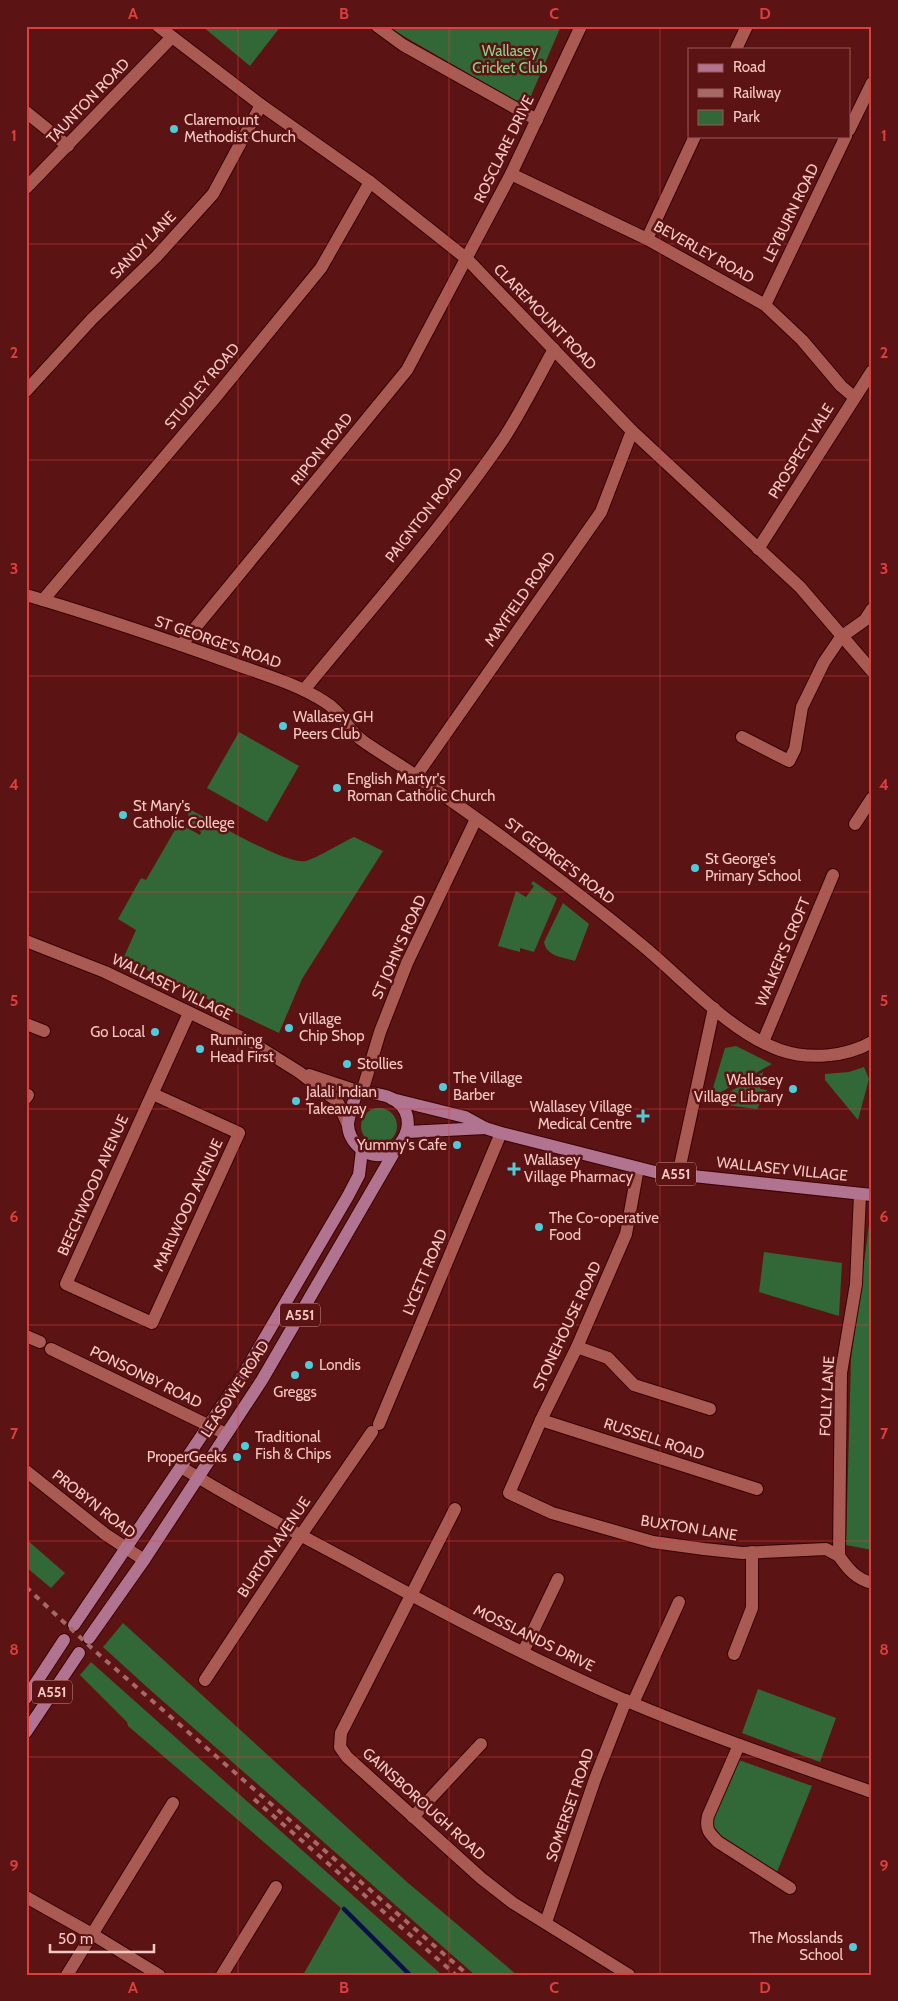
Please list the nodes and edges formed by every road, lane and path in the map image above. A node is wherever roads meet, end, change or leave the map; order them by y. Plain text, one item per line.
1 (158, 26) edge
2 (377, 26) edge
3 (581, 26) edge
4 (747, 26) edge
5 (172, 37) junction
6 (736, 48) edge
7 (872, 83) edge
8 (261, 105) junction
9 (26, 112) edge
10 (537, 120) junction
11 (850, 128) edge
12 (694, 138) edge
13 (845, 138) edge
14 (68, 146) junction
15 (511, 174) junction
16 (370, 182) junction
17 (26, 188) edge
18 (647, 239) junction
19 (467, 259) junction
20 (765, 305) junction
21 (554, 349) junction
22 (872, 371) edge
23 (26, 391) edge
24 (854, 397) junction
25 (632, 432) junction
26 (758, 549) junction
27 (26, 595) edge
28 (44, 600) junction
29 (872, 609) edge
30 (841, 637) junction
31 (181, 645) junction
32 (872, 671) edge
33 (304, 690) junction
34 (742, 737) dead end
35 (416, 776) junction
36 (872, 798) edge
37 (476, 818) junction
38 (855, 824) dead end
39 (833, 875) dead end
40 (26, 941) edge
41 (714, 1008) junction
42 (189, 1013) junction
43 (26, 1024) edge
44 (44, 1031) dead end
45 (763, 1042) junction
46 (872, 1042) edge
47 (299, 1072) junction
48 (360, 1091) junction
49 (152, 1094) junction
50 (392, 1099) junction
51 (348, 1125) junction
52 (485, 1128) junction
53 (407, 1132) junction
54 (501, 1133) junction
55 (396, 1149) junction
56 (362, 1150) junction
57 (638, 1168) junction
58 (678, 1174) junction
59 (866, 1194) edge
60 (152, 1323) joint
61 (26, 1336) edge
62 (40, 1342) dead end
63 (577, 1347) junction
64 (51, 1349) dead end
65 (710, 1409) dead end
66 (541, 1420) junction
67 (208, 1427) junction
68 (375, 1428) joint
69 (226, 1434) junction
70 (181, 1467) junction
71 (26, 1471) edge
72 (198, 1478) junction
73 (757, 1489) dead end
74 (509, 1493) joint
75 (455, 1509) dead end
76 (301, 1535) junction
77 (125, 1549) junction
78 (752, 1552) junction
79 (839, 1556) junction
80 (144, 1560) junction
81 (558, 1579) dead end
82 (872, 1583) edge
83 (412, 1596) junction
84 (679, 1602) dead end
85 (74, 1625) dead end
86 (89, 1638) dead end
87 (64, 1640) dead end
88 (523, 1652) junction
89 (79, 1653) dead end
90 (734, 1654) dead end
91 (205, 1680) dead end
92 (26, 1698) edge
93 (630, 1702) junction
94 (26, 1732) edge
95 (481, 1744) dead end
96 (739, 1745) junction
97 (872, 1792) edge
98 (174, 1803) dead end
99 (413, 1817) junction
100 (276, 1887) dead end
101 (790, 1888) dead end
102 (26, 1897) edge
103 (546, 1922) junction
104 (92, 1934) junction
105 (67, 1975) edge
106 (159, 1975) edge
107 (222, 1975) edge
108 (629, 1975) edge

1 - 5 street, CLAREMOUNT ROAD
2 - 10 street
3 - 10 street, ROSCLARE DRIVE
4 - 6 street
5 - 8 street, CLAREMOUNT ROAD
5 - 14 street, TAUNTON ROAD
7 - 11 street
8 - 16 street, CLAREMOUNT ROAD
8 - 23 street, SANDY LANE
9 - 14 street
10 - 15 street, ROSCLARE DRIVE
12 - 18 street
13 - 20 street, LEYBURN ROAD
14 - 17 street, TAUNTON ROAD
15 - 18 street, BEVERLEY ROAD
15 - 19 street, ROSCLARE DRIVE
16 - 19 street, CLAREMOUNT ROAD
16 - 28 street, STUDLEY ROAD
18 - 20 street, BEVERLEY ROAD
19 - 21 street, CLAREMOUNT ROAD
19 - 31 street, RIPON ROAD
20 - 24 street, BEVERLEY ROAD
21 - 25 street, CLAREMOUNT ROAD
21 - 33 street, PAIGNTON ROAD
22 - 24 street, PROSPECT VALE
24 - 26 street, PROSPECT VALE
25 - 26 street, CLAREMOUNT ROAD
25 - 35 street, MAYFIELD ROAD
26 - 30 street, CLAREMOUNT ROAD
27 - 28 street, ST GEORGE'S ROAD
28 - 31 street, ST GEORGE'S ROAD
29 - 30 street
30 - 32 street, CLAREMOUNT ROAD
30 - 34 street
31 - 33 street, ST GEORGE'S ROAD
33 - 35 street, ST GEORGE'S ROAD
35 - 37 street, ST GEORGE'S ROAD
36 - 38 street
37 - 41 street, ST GEORGE'S ROAD
37 - 48 street, ST JOHN'S ROAD
39 - 45 street, WALKER'S CROFT
40 - 42 street, WALLASEY VILLAGE
41 - 45 street, ST GEORGE'S ROAD
41 - 58 street
42 - 47 street, WALLASEY VILLAGE
42 - 49 street, BEECHWOOD AVENUE
43 - 44 street
45 - 46 street, ST GEORGE'S ROAD
47 - 48 street, WALLASEY VILLAGE
47 - 51 street, WALLASEY VILLAGE
48 - 50 main road
48 - 51 main road
49 - 60 street, BEECHWOOD AVENUE
49 - 60 street, MARLWOOD AVENUE
50 - 52 main road, WALLASEY VILLAGE / A551
50 - 53 main road
51 - 56 main road
52 - 53 main road, WALLASEY VILLAGE / A551
52 - 54 main road, WALLASEY VILLAGE / A551
53 - 55 main road
54 - 57 main road, WALLASEY VILLAGE / A551
54 - 68 street, LYCETT ROAD
55 - 56 main road
55 - 69 main road, LEASOWE ROAD / A551
56 - 67 main road, LEASOWE ROAD / A551
57 - 58 main road, WALLASEY VILLAGE / A551
57 - 63 street, STONEHOUSE ROAD
58 - 59 main road, WALLASEY VILLAGE / A551
59 - 79 street, FOLLY LANE
61 - 62 street
63 - 65 street
63 - 66 street, STONEHOUSE ROAD
64 - 67 street, PONSONBY ROAD
66 - 73 street, RUSSELL ROAD
66 - 74 street, STONEHOUSE ROAD
67 - 69 street, PONSONBY ROAD
67 - 70 main road, LEASOWE ROAD / A551
68 - 76 street, BURTON AVENUE
69 - 72 main road, LEASOWE ROAD / A551
70 - 72 street, MOSSLANDS DRIVE
70 - 77 main road, LEASOWE ROAD / A551
71 - 77 street, PROBYN ROAD
72 - 76 street, MOSSLANDS DRIVE
72 - 80 main road, LEASOWE ROAD / A551
74 - 78 street, BUXTON LANE
75 - 83 street
76 - 83 street, MOSSLANDS DRIVE
76 - 91 street, BURTON AVENUE
77 - 80 street, PROBYN ROAD
77 - 85 main road, LEASOWE ROAD / A551
78 - 79 street, BUXTON LANE
78 - 90 street
79 - 82 street
80 - 86 main road, LEASOWE ROAD / A551
81 - 88 street
83 - 88 street, MOSSLANDS DRIVE
83 - 99 street, GAINSBOROUGH ROAD
84 - 93 street, SOMERSET ROAD
87 - 92 main road, A551
88 - 93 street, MOSSLANDS DRIVE
89 - 94 main road, A551
93 - 96 street, MOSSLANDS DRIVE
93 - 103 street, SOMERSET ROAD
95 - 99 street
96 - 97 street, MOSSLANDS DRIVE
96 - 101 street
98 - 104 street
99 - 103 street, GAINSBOROUGH ROAD
100 - 107 street
102 - 104 street
103 - 108 street, GAINSBOROUGH ROAD
104 - 105 street
104 - 106 street

